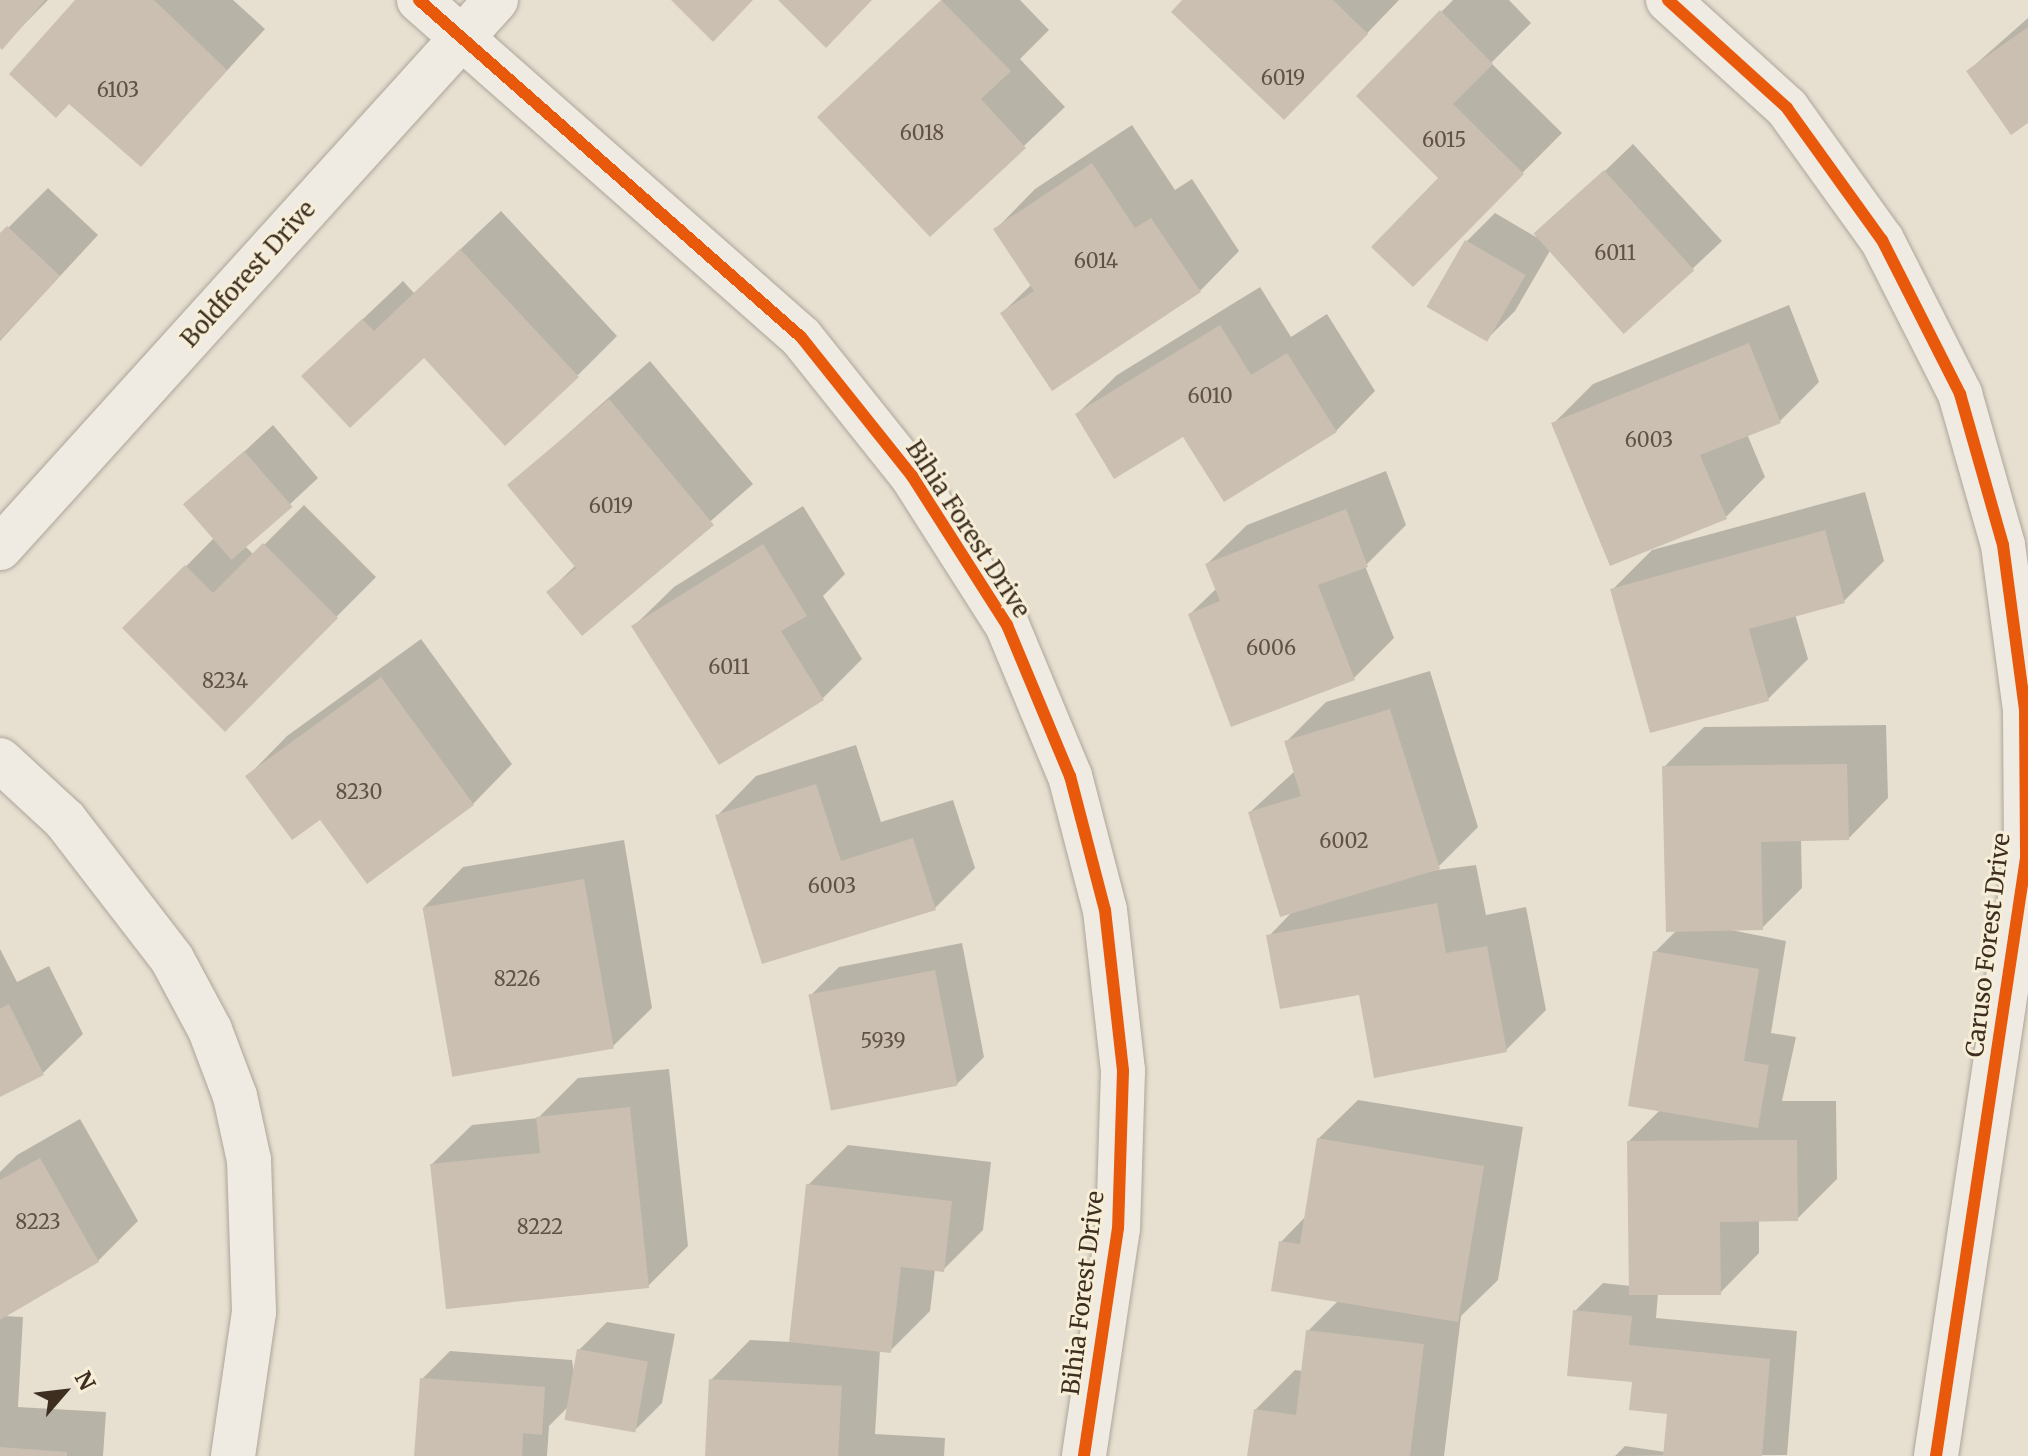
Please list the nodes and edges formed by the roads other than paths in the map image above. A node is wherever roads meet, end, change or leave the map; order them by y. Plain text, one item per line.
1 (419, 0) edge
2 (496, 0) edge
3 (1668, 0) edge
4 (462, 38) junction
5 (0, 548) edge
6 (0, 760) edge
7 (233, 1456) edge
8 (1084, 1456) edge
9 (1936, 1456) edge

1 - 4 street, Bihia Forest Drive
2 - 4 street, Boldforest Drive
3 - 9 street, Caruso Forest Drive
4 - 5 street, Boldforest Drive
4 - 8 street, Bihia Forest Drive
6 - 7 street

